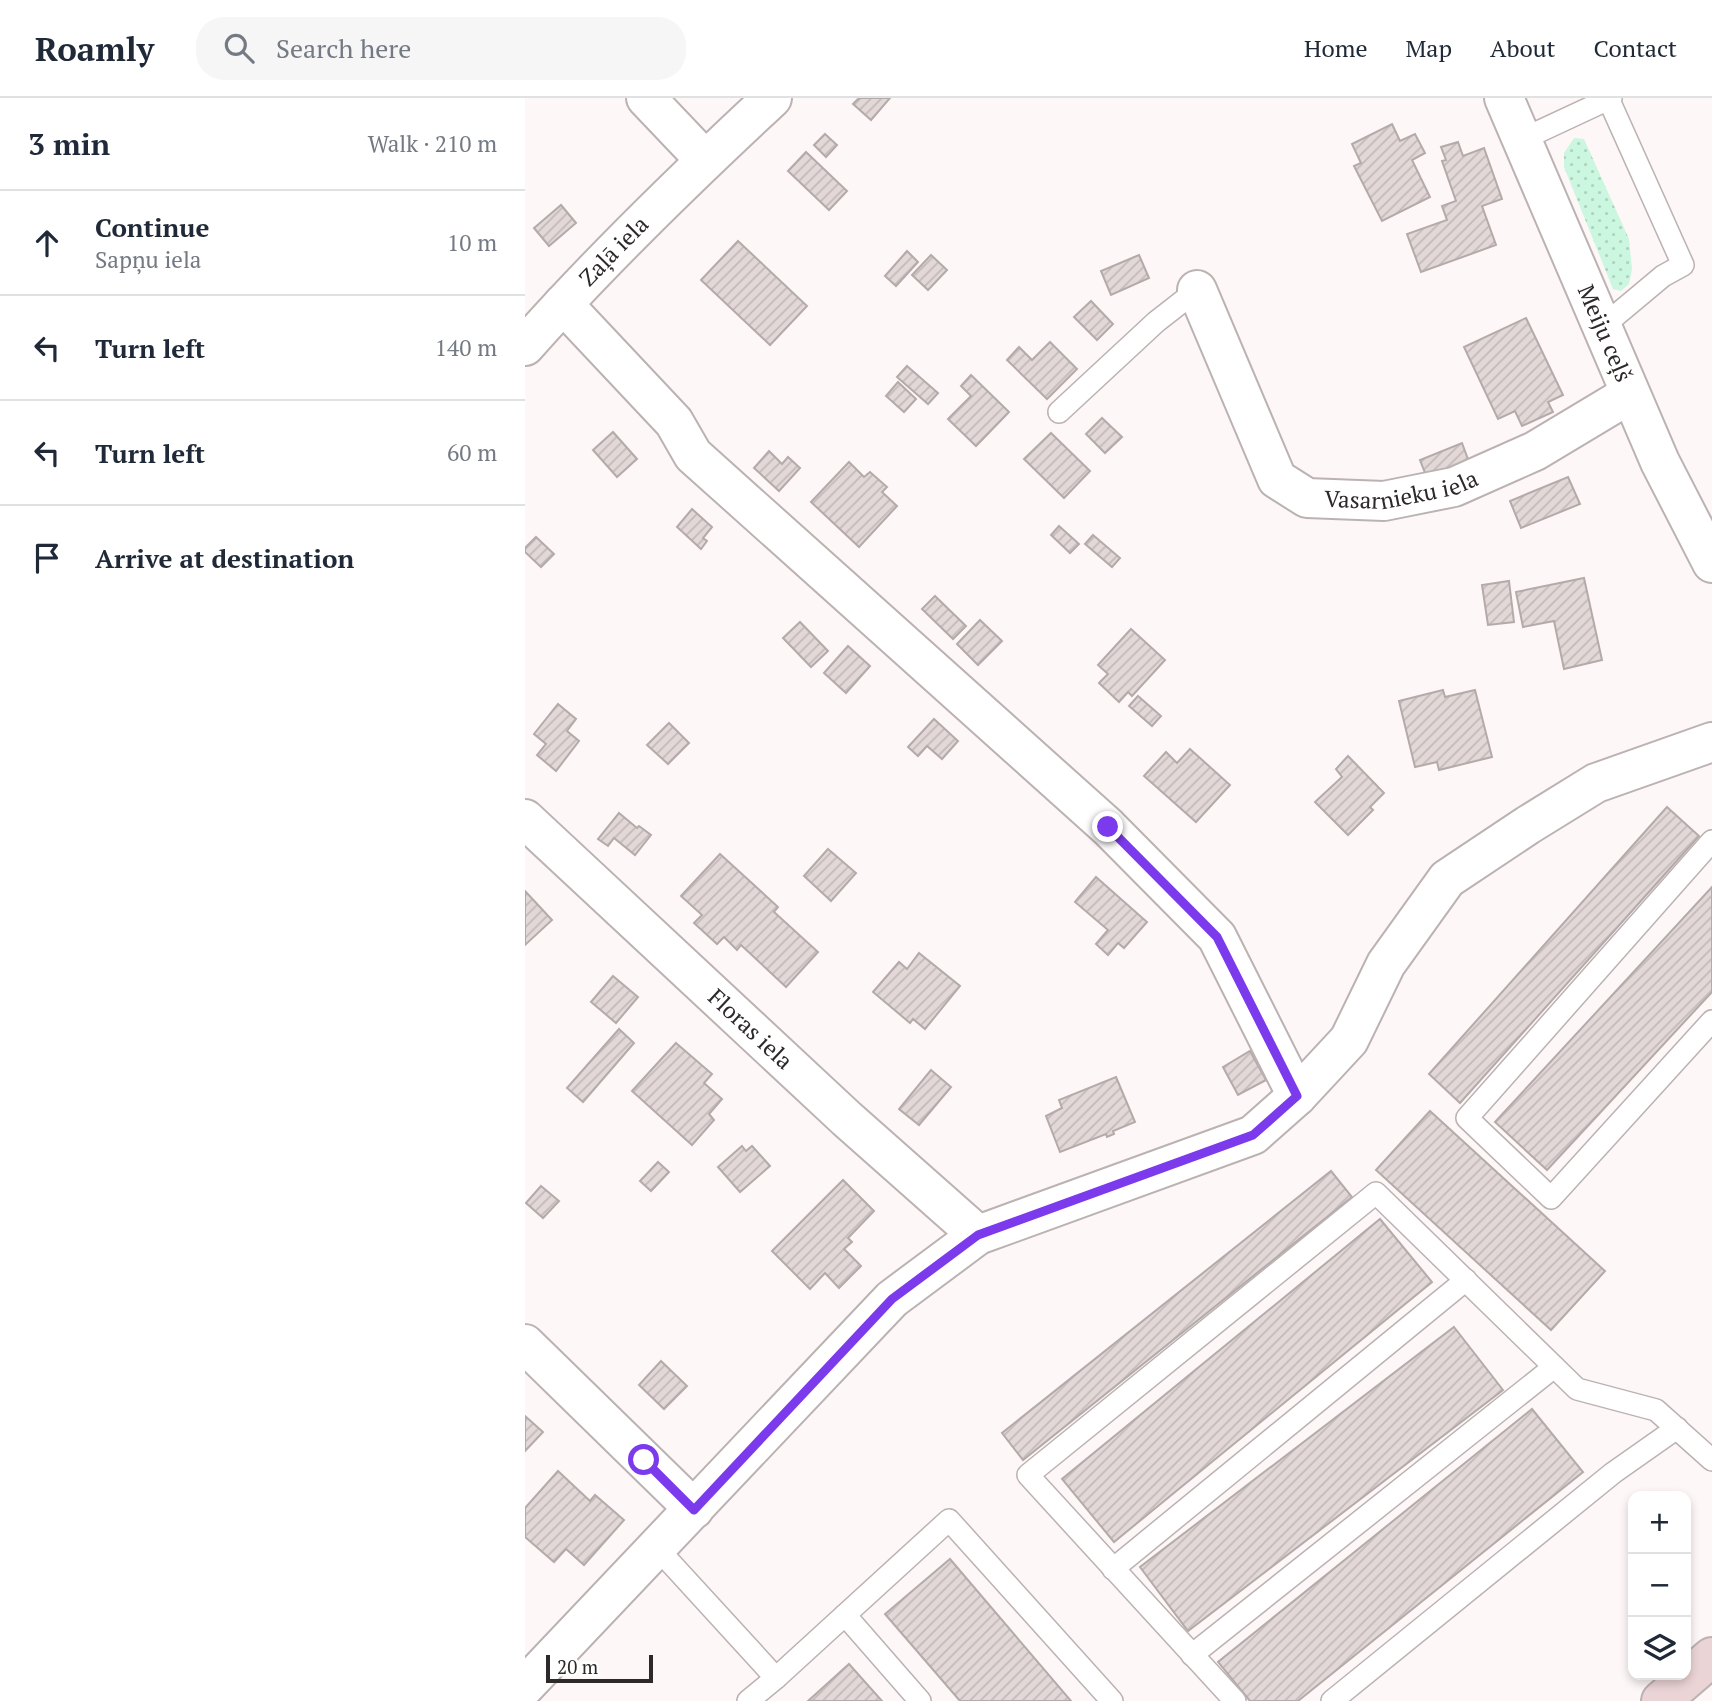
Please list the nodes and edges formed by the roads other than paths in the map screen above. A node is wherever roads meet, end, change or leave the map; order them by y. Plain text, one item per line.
1 (646, 98) edge
2 (772, 98) edge
3 (1504, 98) edge
4 (1609, 98) edge
5 (1521, 140) junction
6 (705, 160) junction
7 (1198, 290) joint
8 (563, 304) junction
9 (1602, 327) junction
10 (525, 346) edge
11 (1630, 394) junction
12 (1059, 412) dead end
13 (1712, 564) edge
14 (1712, 742) edge
15 (525, 819) edge
16 (1712, 841) edge
17 (1712, 1021) edge
18 (1297, 1096) junction
19 (978, 1235) junction
20 (1466, 1280) junction
21 (525, 1344) edge
22 (1554, 1367) junction
23 (1677, 1428) junction
24 (1712, 1460) edge
25 (694, 1510) junction
26 (657, 1548) junction
27 (1113, 1569) junction
28 (845, 1615) junction
29 (1192, 1655) junction
30 (1712, 1657) edge
31 (776, 1678) junction
32 (525, 1686) edge
33 (748, 1701) edge
34 (920, 1701) edge
35 (1112, 1701) edge
36 (1235, 1701) edge
37 (1332, 1701) edge
38 (1661, 1701) edge

1 - 6 street
2 - 6 street, Zaļā iela
3 - 5 street, Meiju ceļš
4 - 5 lane
4 - 9 lane
5 - 9 street, Meiju ceļš
6 - 8 street, Zaļā iela
7 - 11 street, Vasarnieku iela
7 - 12 lane
8 - 10 street, Zaļā iela
8 - 18 street
9 - 11 street, Meiju ceļš
11 - 13 street, Meiju ceļš
14 - 18 street
15 - 19 street, Floras iela
16 - 17 lane
18 - 19 street
19 - 25 street
20 - 22 lane
20 - 27 lane
20 - 27 lane
21 - 25 street
22 - 23 lane
22 - 29 lane
23 - 24 lane
23 - 37 lane
25 - 26 street
26 - 31 lane
26 - 32 street
27 - 29 lane
28 - 31 lane
28 - 34 lane
28 - 35 lane
29 - 36 lane
30 - 38 main road
31 - 33 lane

